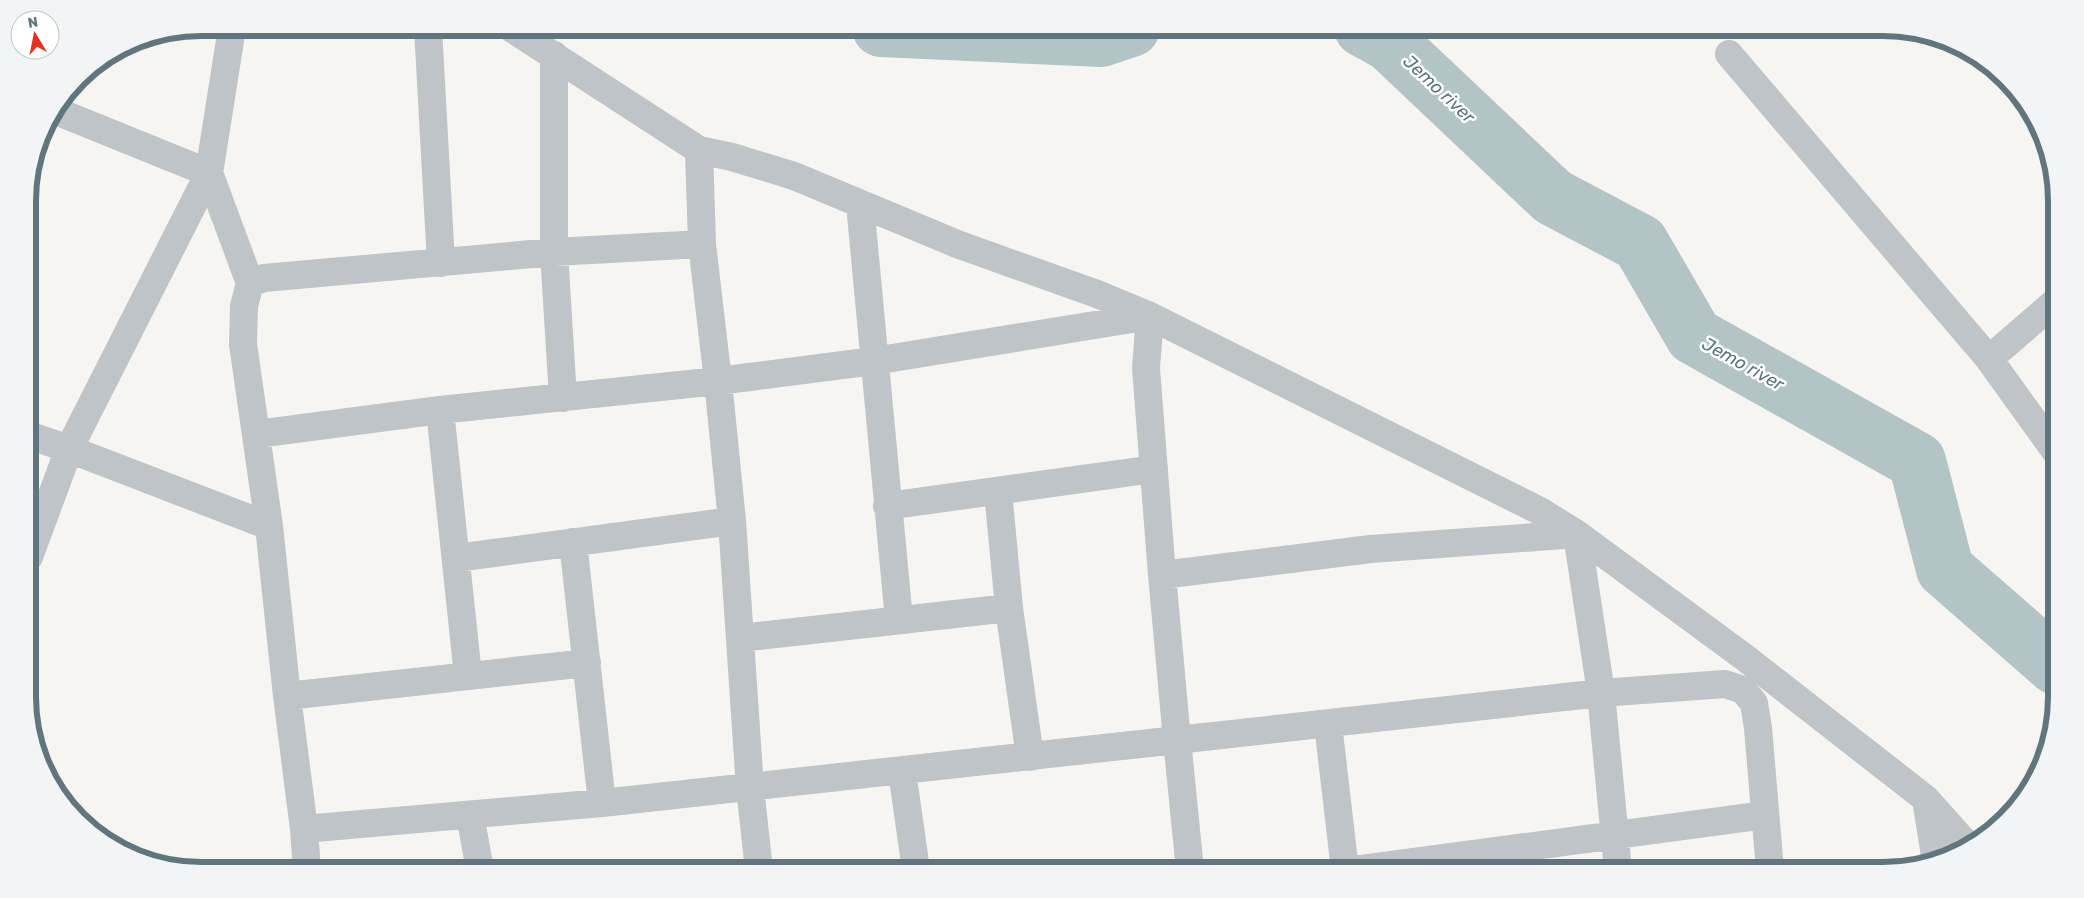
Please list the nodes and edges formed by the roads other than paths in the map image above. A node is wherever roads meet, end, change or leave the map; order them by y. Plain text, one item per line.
1 (231, 37) edge
2 (428, 37) edge
3 (526, 37) edge
4 (554, 54) junction
5 (1728, 54) dead end
6 (62, 113) edge
7 (699, 150) junction
8 (209, 173) junction
9 (860, 204) junction
10 (702, 244) junction
11 (554, 252) junction
12 (441, 263) junction
13 (250, 283) junction
14 (2048, 308) edge
15 (1150, 316) junction
16 (1989, 359) junction
17 (874, 361) junction
18 (718, 381) junction
19 (563, 398) junction
20 (440, 410) junction
21 (257, 434) junction
22 (37, 439) edge
23 (2048, 441) edge
24 (69, 449) junction
25 (1154, 469) junction
26 (998, 491) junction
27 (887, 506) junction
28 (732, 521) junction
29 (269, 526) junction
30 (1577, 534) junction
31 (36, 536) edge
32 (573, 542) junction
33 (456, 558) junction
34 (1162, 576) junction
35 (1009, 608) junction
36 (899, 620) junction
37 (740, 638) junction
38 (1744, 657) junction
39 (587, 663) junction
40 (468, 676) junction
41 (1743, 690) junction
42 (1601, 693) junction
43 (287, 696) junction
44 (1328, 724) junction
45 (1177, 740) junction
46 (1030, 757) junction
47 (902, 771) junction
48 (750, 788) junction
49 (1926, 799) junction
50 (602, 803) junction
51 (470, 815) junction
52 (1765, 815) junction
53 (304, 829) junction
54 (1614, 835) junction
55 (1963, 841) edge
56 (1935, 853) edge
57 (1189, 861) edge
58 (1344, 861) edge
59 (1472, 861) edge
60 (1617, 861) edge
61 (1769, 861) edge
62 (306, 862) edge
63 (479, 862) edge
64 (758, 862) edge
65 (915, 862) edge

1 - 8 street
2 - 12 street
3 - 4 street
4 - 7 street
4 - 11 street
5 - 16 street
6 - 8 street
7 - 9 street
7 - 10 street
8 - 13 street
8 - 24 street
9 - 15 street
9 - 17 street
10 - 11 street
10 - 18 street
11 - 12 street
11 - 19 street
12 - 13 street
13 - 21 street
14 - 16 street
15 - 17 street
15 - 25 street
15 - 30 street
16 - 23 street
17 - 18 street
17 - 27 street
18 - 19 street
18 - 28 street
19 - 20 street
20 - 21 street
20 - 33 street
21 - 29 street
22 - 24 street
24 - 29 street
24 - 31 street
25 - 26 street
25 - 34 street
26 - 27 street
26 - 35 street
27 - 36 street
28 - 32 street
28 - 37 street
29 - 43 street
30 - 34 street
30 - 38 street
30 - 42 street
32 - 33 street
32 - 39 street
33 - 40 street
34 - 45 street
35 - 36 street
35 - 46 street
36 - 37 street
37 - 48 street
38 - 41 street
38 - 49 street
39 - 40 street
39 - 50 street
40 - 43 street
41 - 42 street
41 - 52 street
42 - 44 street
42 - 54 street
43 - 53 street
44 - 45 street
44 - 58 street
45 - 46 street
45 - 57 street
46 - 47 street
47 - 48 street
47 - 65 street
48 - 50 street
48 - 64 street
49 - 55 street
49 - 56 street
50 - 51 street
51 - 53 street
51 - 63 street
52 - 54 street
52 - 61 street
53 - 62 street
54 - 59 street
54 - 60 street

